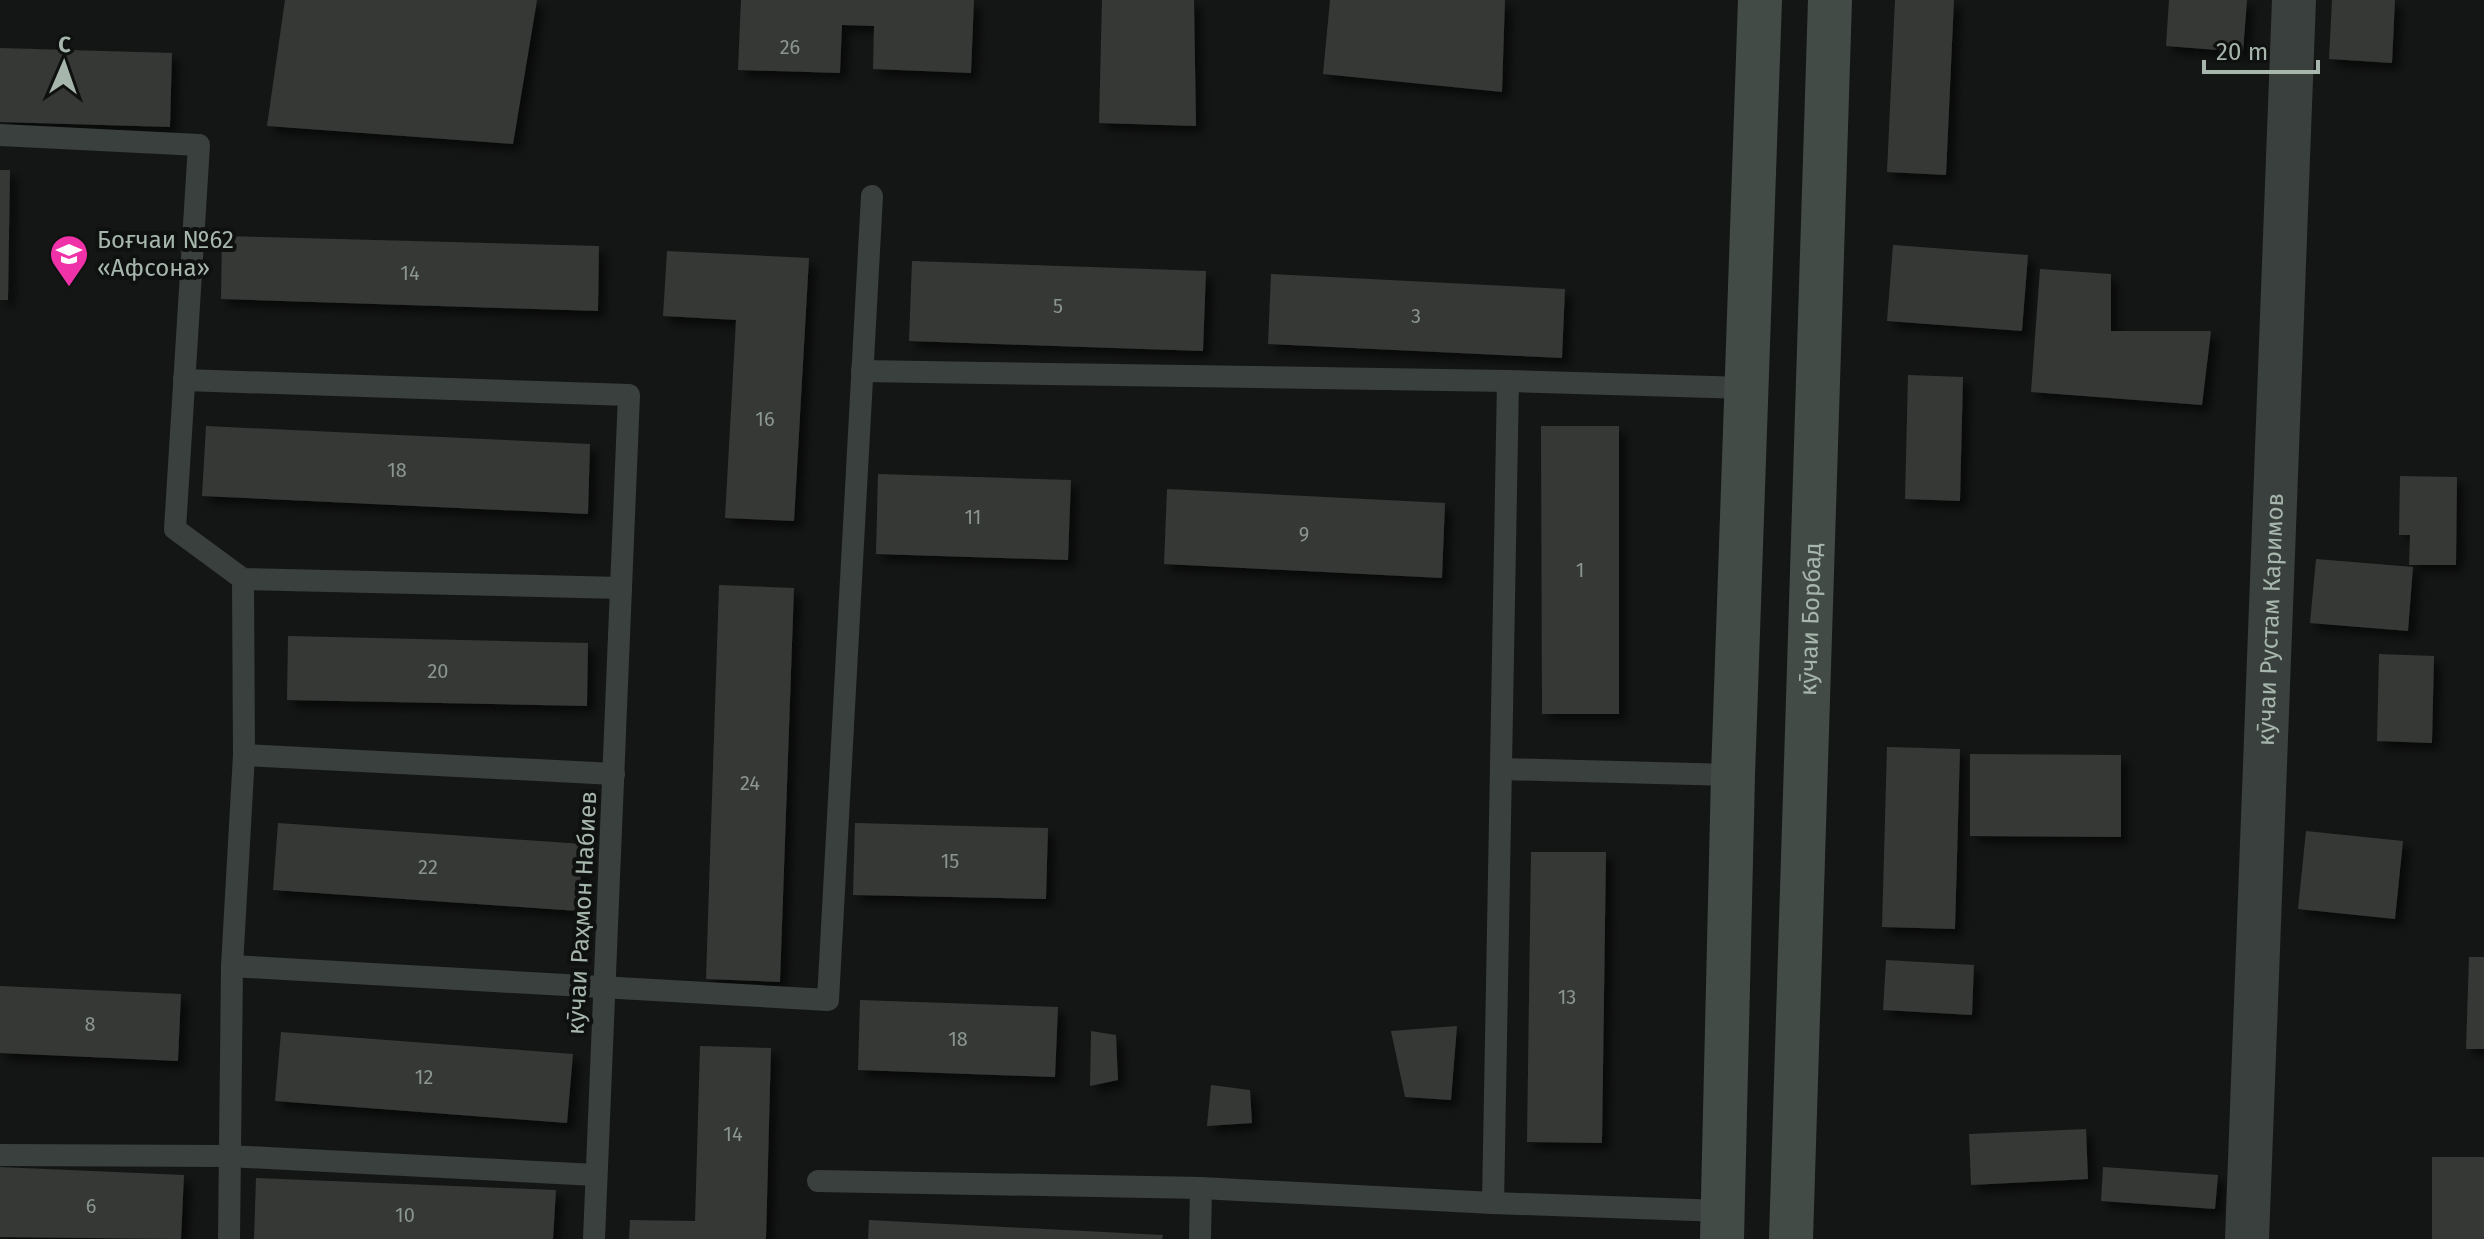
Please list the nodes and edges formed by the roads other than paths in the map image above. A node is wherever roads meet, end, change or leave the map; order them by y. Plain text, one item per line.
1 (1760, 0) edge
2 (1830, 0) edge
3 (2294, 0) edge
4 (0, 135) edge
5 (872, 196) dead end
6 (862, 371) junction
7 (184, 380) junction
8 (1508, 381) junction
9 (1746, 388) junction
10 (243, 579) junction
11 (621, 588) junction
12 (244, 755) junction
13 (1501, 769) junction
14 (614, 774) junction
15 (1733, 775) junction
16 (232, 966) junction
17 (604, 987) junction
18 (0, 1155) edge
19 (228, 1156) junction
20 (596, 1175) junction
21 (818, 1181) dead end
22 (1201, 1188) junction
23 (1493, 1203) junction
24 (1722, 1225) edge
25 (229, 1239) edge
26 (594, 1239) edge
27 (1200, 1239) edge
28 (1791, 1239) edge
29 (2247, 1239) edge

1 - 9 main road
2 - 28 main road, кӯчаи Борбад
3 - 29 street, кӯчаи Рустам Каримов
4 - 7 lane
5 - 6 lane
6 - 8 lane
6 - 17 lane
7 - 10 lane
7 - 11 lane, кӯчаи Раҳмон Набиев
8 - 9 lane
8 - 13 lane
9 - 15 main road
10 - 11 lane
10 - 12 lane
11 - 14 lane, кӯчаи Раҳмон Набиев
12 - 14 lane
12 - 16 lane
13 - 15 lane
13 - 23 lane
14 - 17 lane, кӯчаи Раҳмон Набиев
15 - 24 main road
16 - 17 lane
16 - 19 lane
17 - 20 lane, кӯчаи Раҳмон Набиев
18 - 19 lane
19 - 20 lane
19 - 25 lane
20 - 26 lane, кӯчаи Раҳмон Набиев
21 - 22 lane
22 - 23 lane
22 - 27 lane
23 - 24 lane

